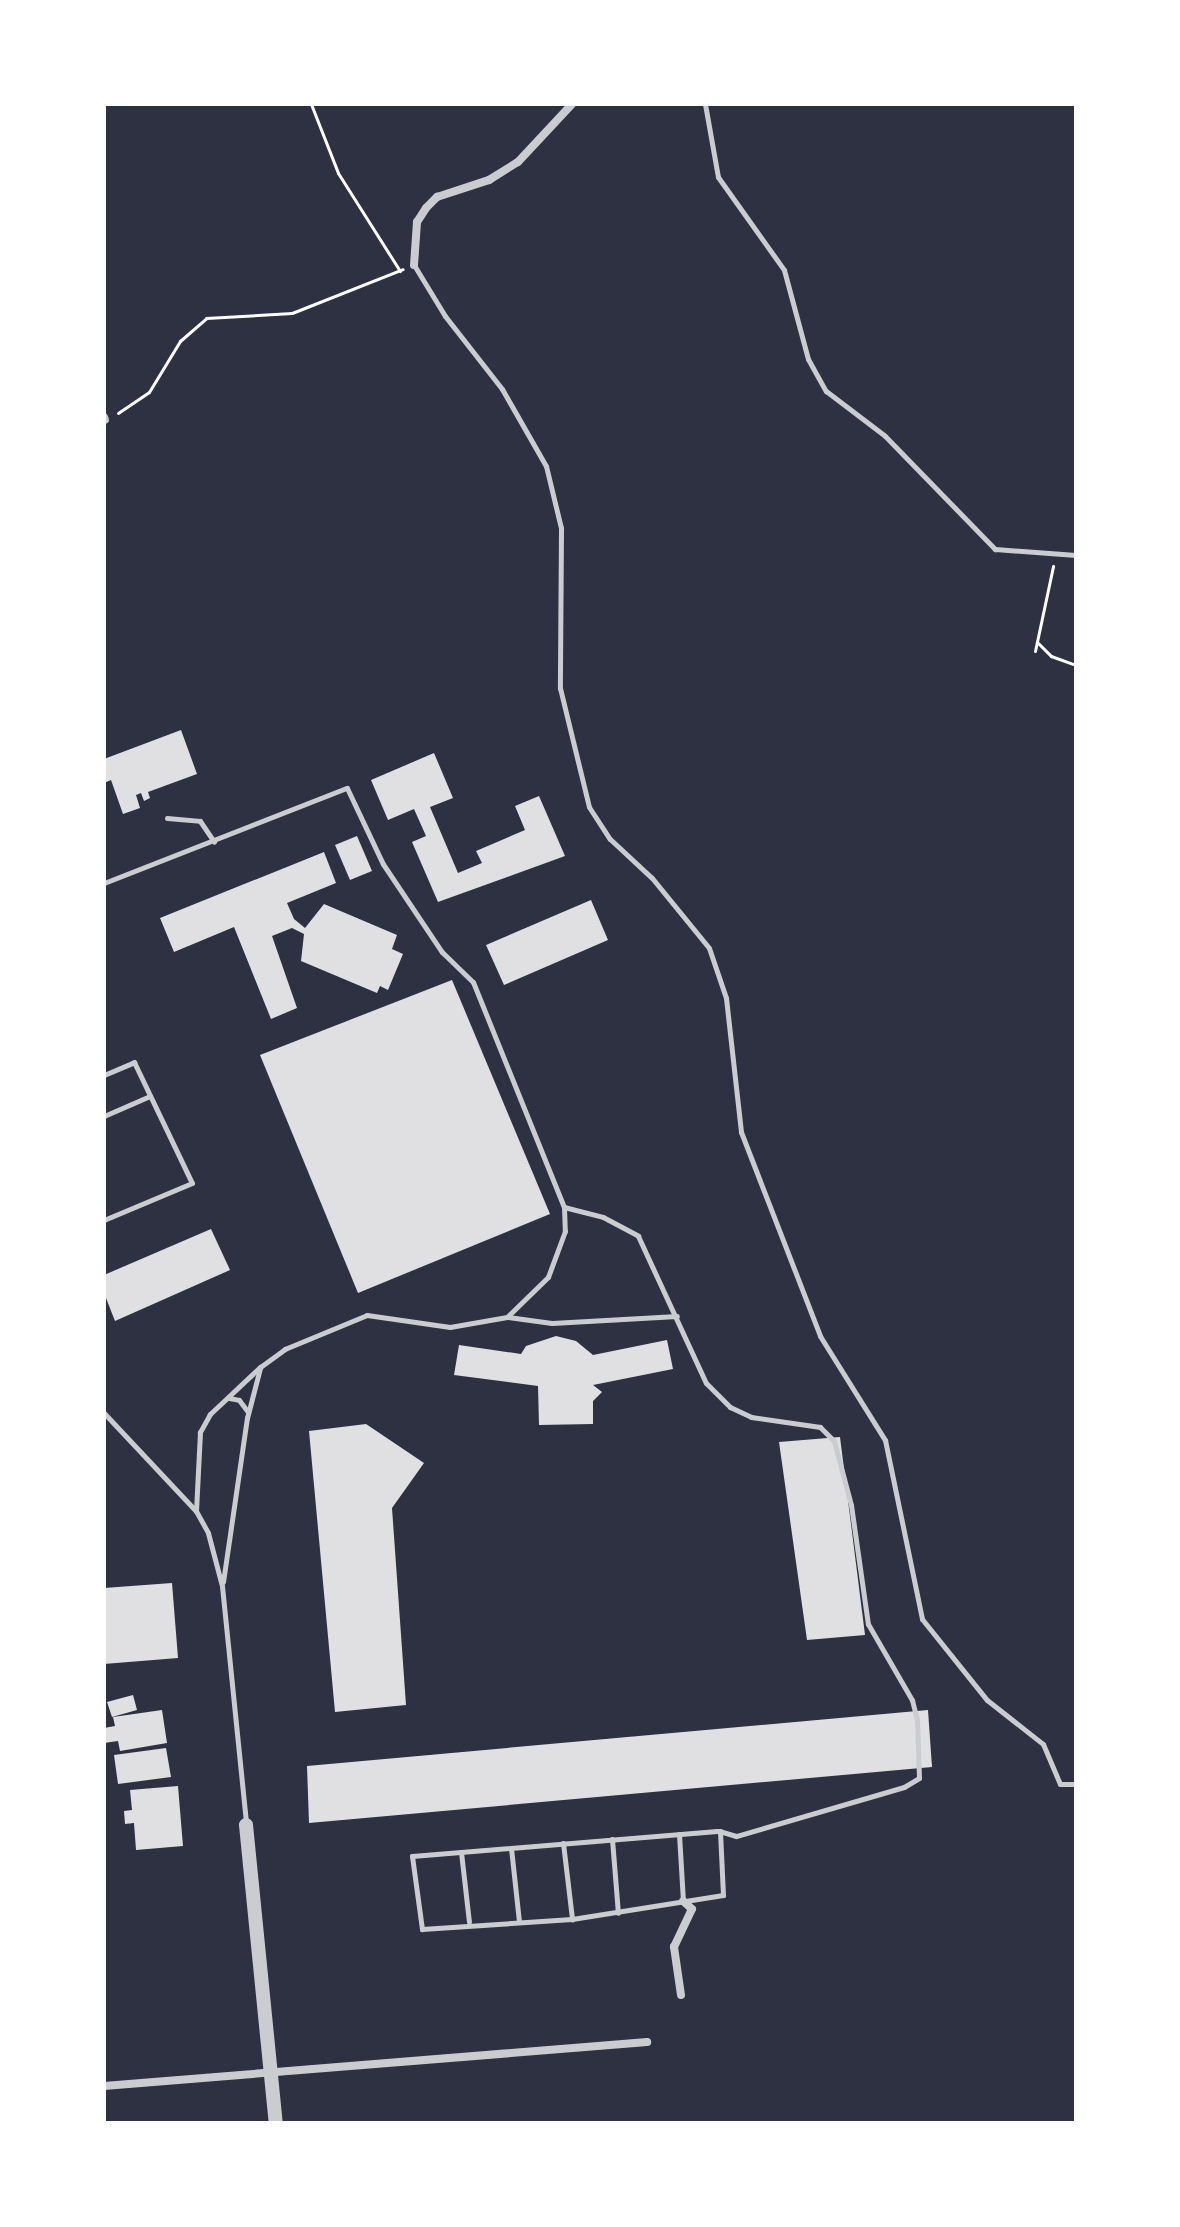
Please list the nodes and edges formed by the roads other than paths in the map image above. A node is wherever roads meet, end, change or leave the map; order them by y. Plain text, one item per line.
1 (572, 104) edge
2 (705, 104) edge
3 (414, 265) joint
4 (1076, 555) edge
5 (167, 818) dead end
6 (214, 842) junction
7 (104, 883) edge
8 (104, 1075) edge
9 (150, 1096) junction
10 (104, 1116) edge
11 (564, 1207) junction
12 (104, 1220) edge
13 (678, 1316) junction
14 (507, 1317) junction
15 (260, 1367) junction
16 (226, 1399) junction
17 (104, 1413) edge
18 (248, 1413) junction
19 (196, 1511) junction
20 (222, 1586) junction
21 (1076, 1784) edge
22 (246, 1825) joint
23 (720, 1831) junction
24 (679, 1834) junction
25 (612, 1839) junction
26 (563, 1843) junction
27 (511, 1848) junction
28 (461, 1852) junction
29 (683, 1901) junction
30 (618, 1913) junction
31 (572, 1919) junction
32 (519, 1922) junction
33 (469, 1923) junction
34 (681, 1995) dead end
35 (647, 2042) dead end
36 (271, 2072) junction
37 (104, 2086) edge
38 (276, 2123) edge

1 - 3 street
2 - 4 lane
3 - 21 lane
5 - 6 lane
6 - 7 lane
6 - 11 lane
8 - 9 lane
9 - 10 lane
9 - 12 lane
11 - 13 lane
11 - 14 lane
13 - 14 lane
13 - 23 lane
14 - 15 lane
15 - 16 lane
15 - 18 lane
16 - 18 lane
16 - 19 lane
17 - 19 lane
18 - 20 lane
19 - 20 lane
20 - 22 lane
22 - 36 street
23 - 24 lane
23 - 29 lane
24 - 25 lane
24 - 29 lane
25 - 26 lane
25 - 30 lane
26 - 27 lane
26 - 31 lane
27 - 28 lane
27 - 32 lane
28 - 33 lane
28 - 33 lane
29 - 30 lane
29 - 34 street
30 - 31 lane
31 - 32 lane
32 - 33 lane
35 - 36 street
36 - 37 street
36 - 38 street

